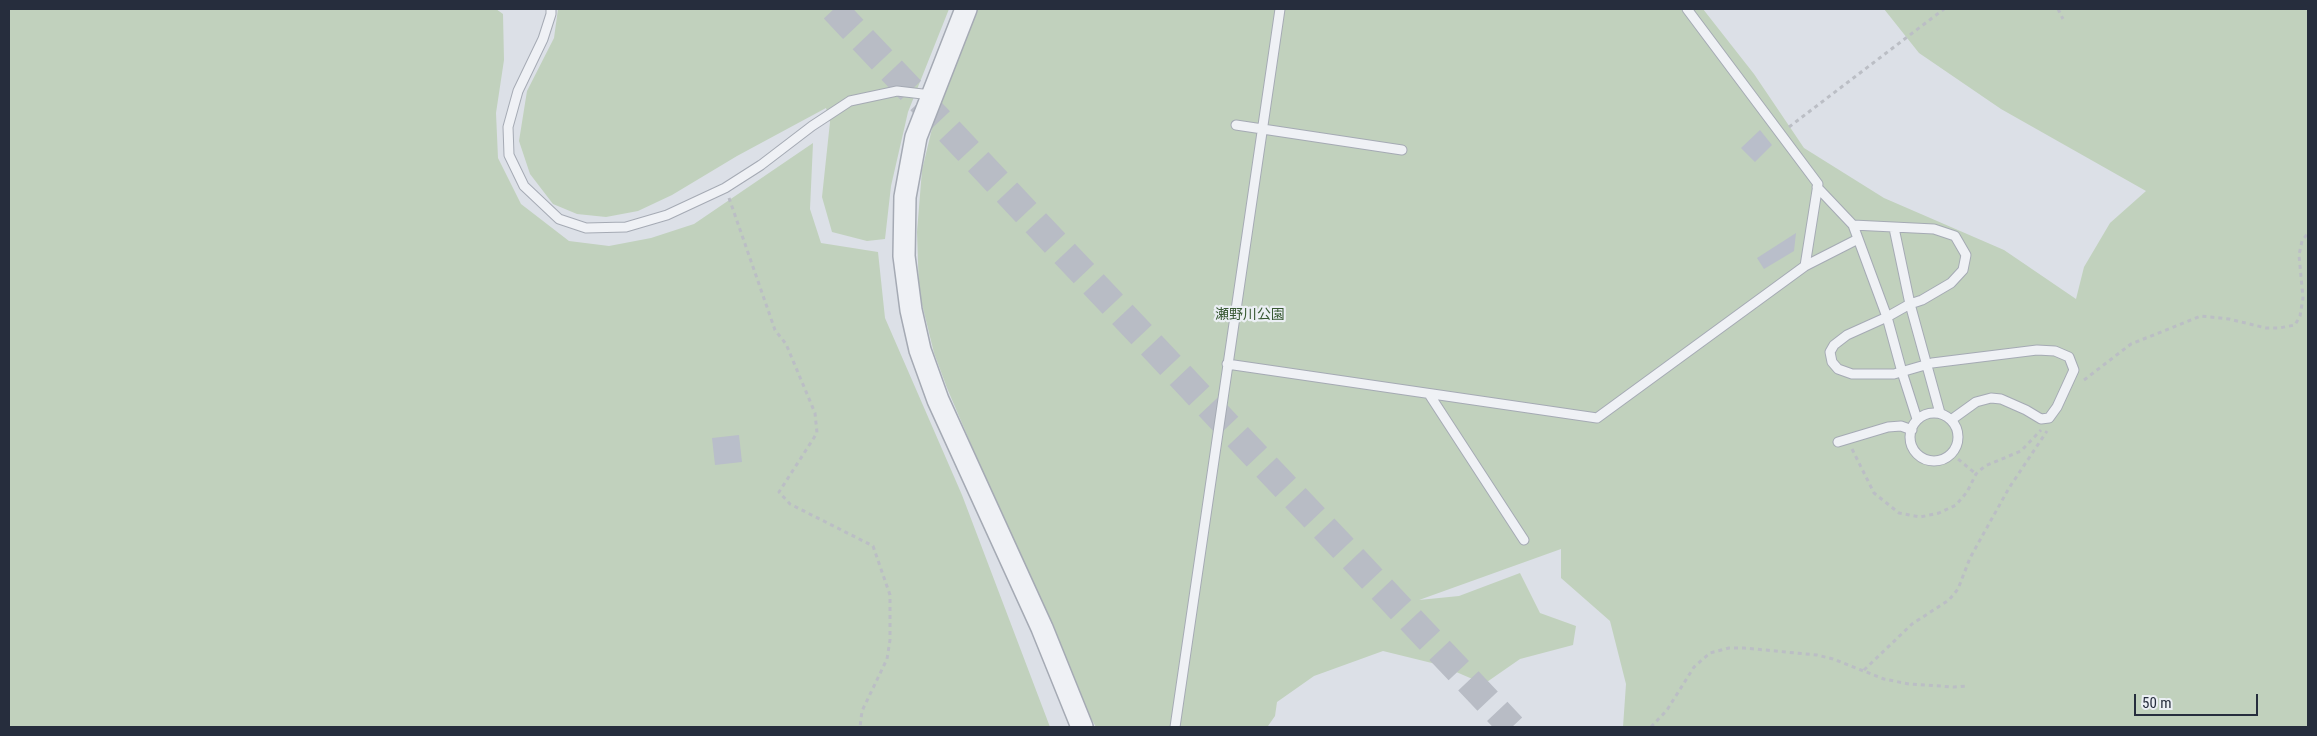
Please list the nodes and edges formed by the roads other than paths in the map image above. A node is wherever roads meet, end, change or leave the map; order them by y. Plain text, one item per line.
1 (551, 9) edge
2 (966, 9) edge
3 (1280, 9) edge
4 (1687, 9) edge
5 (931, 95) junction
6 (1236, 125) dead end
7 (1262, 129) junction
8 (1402, 150) dead end
9 (1817, 187) junction
10 (1853, 225) junction
11 (1894, 228) junction
12 (1858, 239) junction
13 (1805, 266) junction
14 (1910, 304) junction
15 (1888, 317) junction
16 (1227, 364) junction
17 (1926, 365) junction
18 (1902, 372) junction
19 (1429, 394) junction
20 (1940, 412) junction
21 (1917, 419) junction
22 (1951, 420) junction
23 (1912, 430) junction
24 (1838, 442) dead end
25 (1524, 540) dead end
26 (1082, 727) edge
27 (1175, 727) edge

1 - 5 lane
2 - 5 street
3 - 7 lane
4 - 9 lane
5 - 26 street
6 - 7 lane
7 - 8 lane
7 - 16 lane
9 - 10 lane
9 - 13 lane
10 - 11 lane
10 - 12 lane
11 - 14 lane
11 - 14 lane
12 - 13 lane
12 - 15 lane
13 - 19 lane
14 - 15 lane
14 - 17 lane
15 - 18 lane
15 - 18 lane
16 - 19 lane
16 - 27 lane
17 - 18 lane
17 - 20 lane
17 - 22 lane
18 - 21 lane
19 - 25 lane
20 - 21 lane
20 - 22 lane
21 - 23 lane
22 - 23 lane
23 - 24 lane

